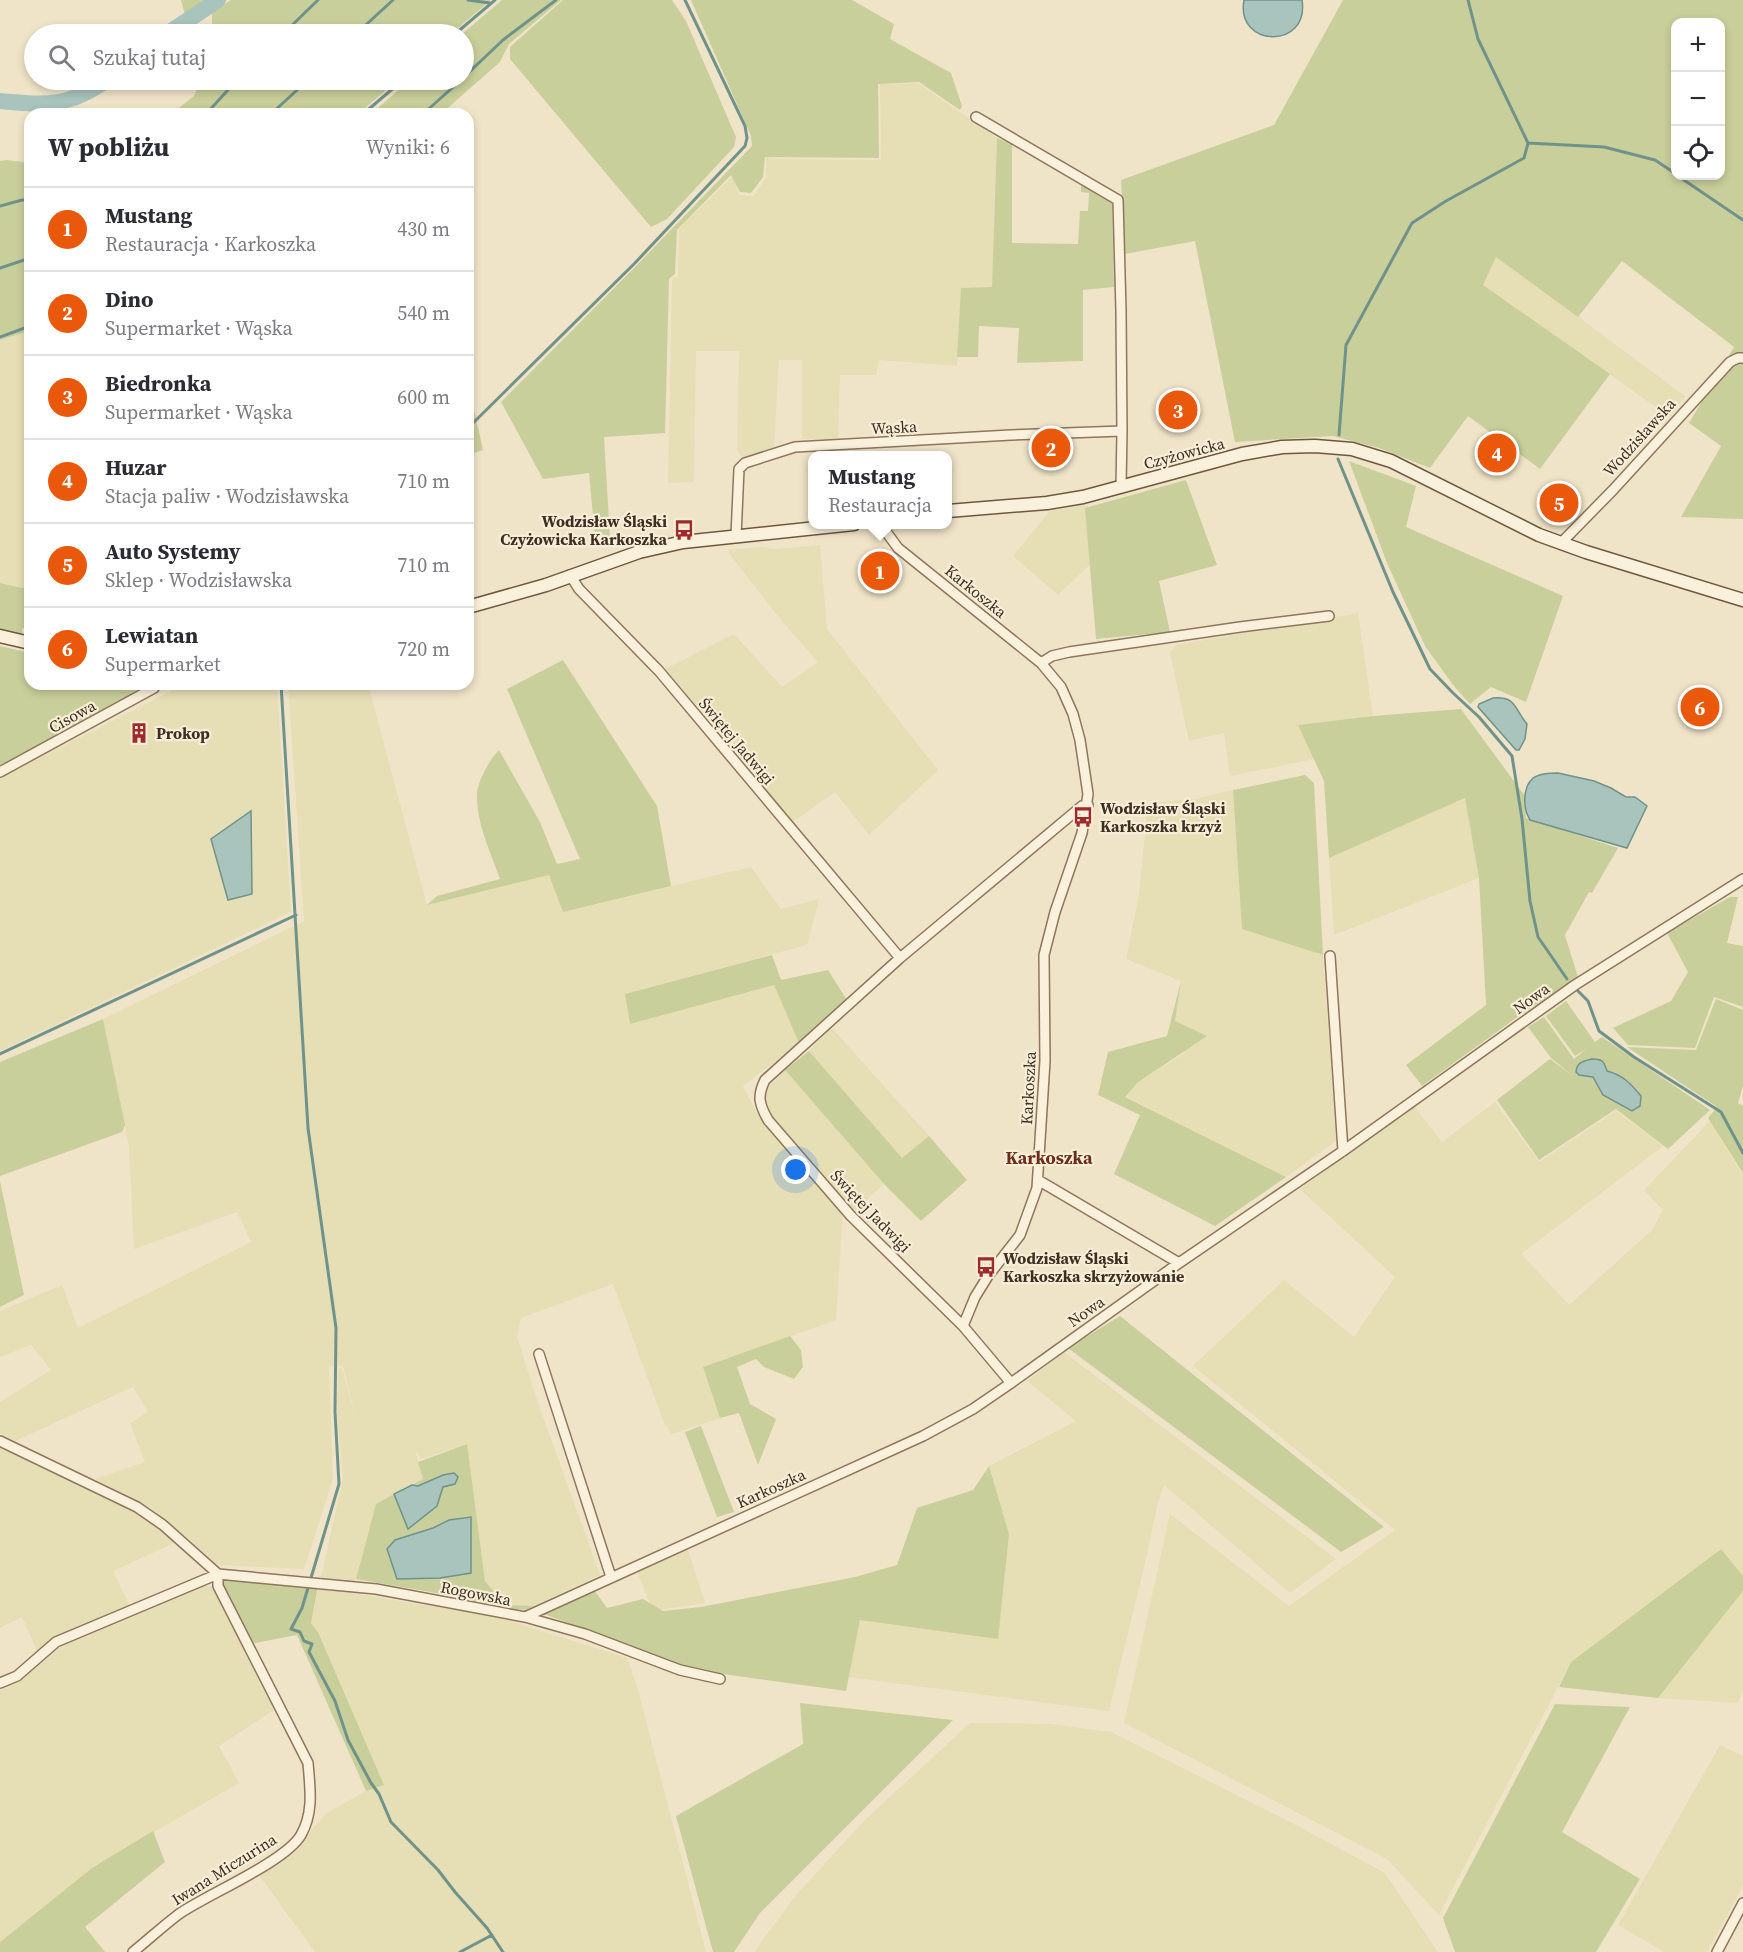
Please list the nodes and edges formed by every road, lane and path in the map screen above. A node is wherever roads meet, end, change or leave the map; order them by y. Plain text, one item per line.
1 (976, 117) dead end
2 (1743, 358) edge
3 (1122, 431) junction
4 (1120, 487) junction
5 (952, 511) edge
6 (811, 529) edge
7 (886, 529) edge
8 (736, 536) junction
9 (1561, 543) junction
10 (570, 575) junction
11 (1743, 600) edge
12 (474, 606) edge
13 (1329, 616) dead end
14 (0, 636) edge
15 (24, 642) edge
16 (1041, 663) junction
17 (150, 690) edge
18 (0, 772) edge
19 (1088, 805) junction
20 (1743, 879) edge
21 (1330, 956) dead end
22 (900, 958) junction
23 (1343, 1151) junction
24 (1038, 1180) junction
25 (1179, 1263) junction
26 (963, 1326) junction
27 (538, 1354) dead end
28 (1011, 1383) junction
29 (0, 1441) edge
30 (218, 1574) junction
31 (610, 1577) junction
32 (525, 1617) junction
33 (720, 1679) dead end
34 (0, 1683) edge
35 (1743, 1903) edge
36 (133, 1952) edge
37 (1717, 1952) edge

1 - 3 street
2 - 9 street, Wodzisławska
3 - 4 street
3 - 8 street, Wąska
4 - 5 street, Czyżowicka
4 - 9 street, Czyżowicka
6 - 8 street
7 - 16 street, Karkoszka
8 - 10 street
9 - 11 street
10 - 12 street
10 - 22 street, Świętej Jadwigi
13 - 16 street
14 - 15 street
16 - 19 street, Karkoszka
17 - 18 street, Cisowa
19 - 22 street, Świętej Jadwigi
19 - 24 street, Karkoszka
20 - 23 street, Nowa
21 - 23 street
22 - 26 street, Świętej Jadwigi
23 - 25 street, Nowa
24 - 25 street
24 - 26 street, Karkoszka
25 - 28 street, Nowa
26 - 28 street
27 - 31 street
28 - 31 street, Karkoszka
29 - 30 street
30 - 32 street, Rogowska
30 - 34 street, Rogowska
30 - 36 street, Iwana Miczurina
31 - 32 street, Karkoszka
32 - 33 street, Rogowska
35 - 37 street

